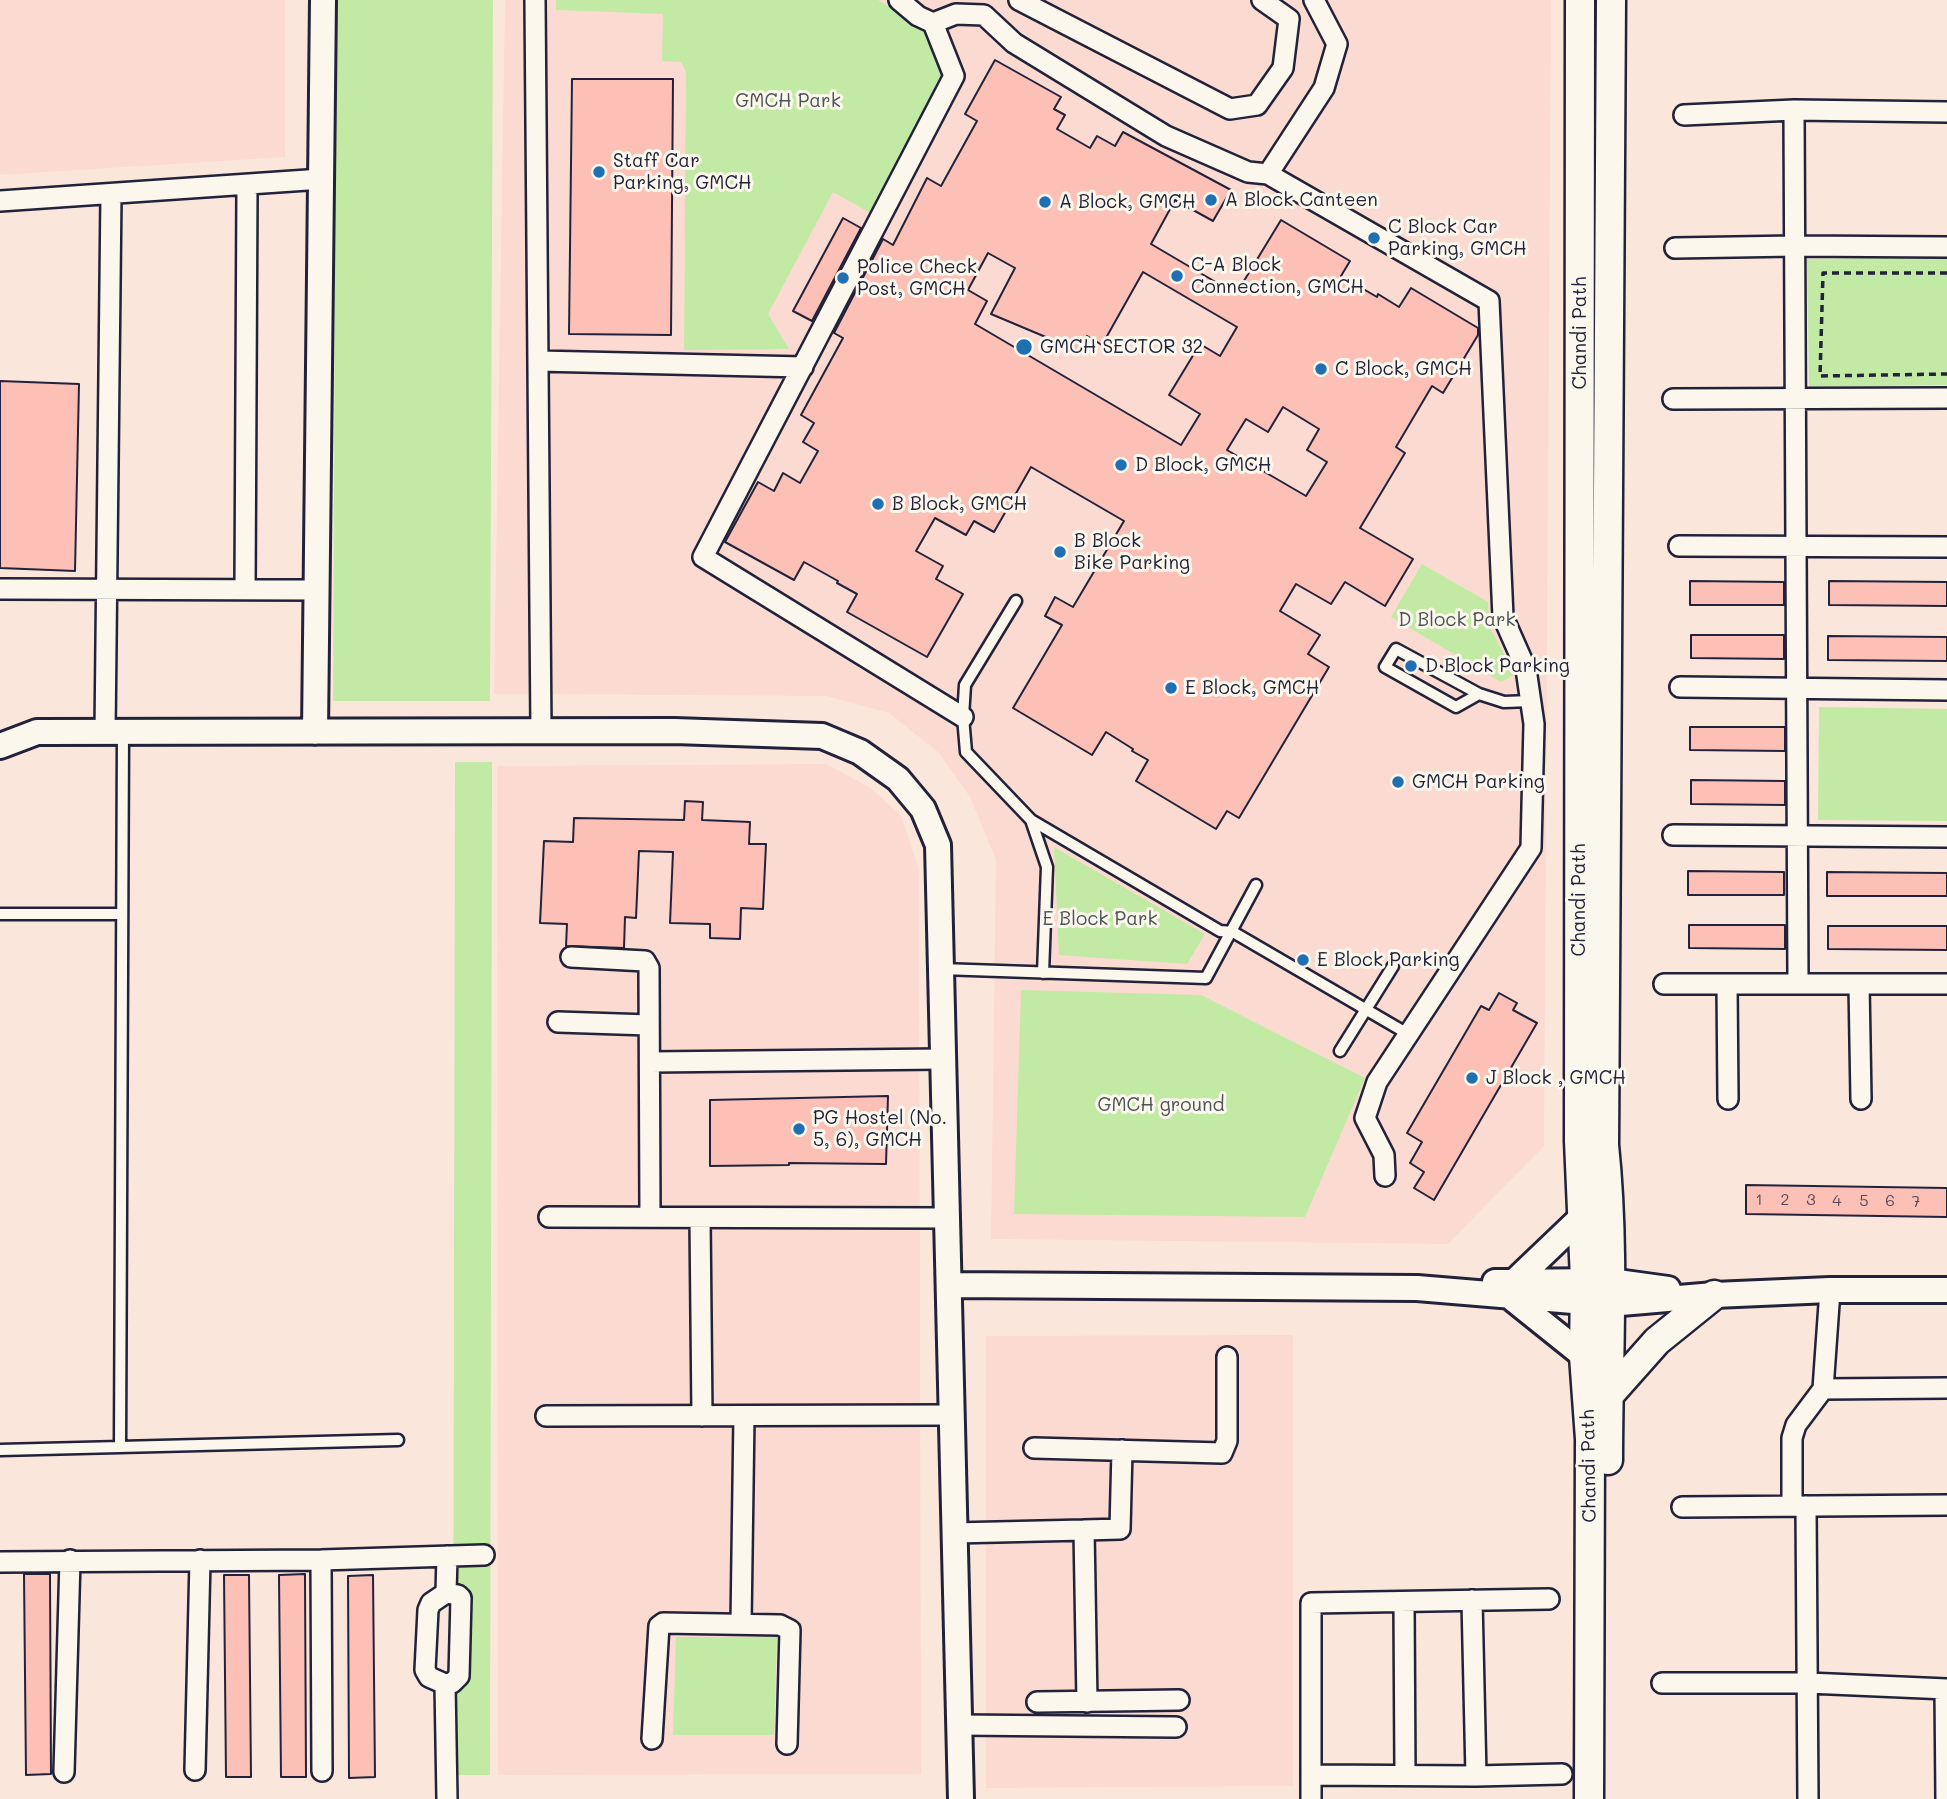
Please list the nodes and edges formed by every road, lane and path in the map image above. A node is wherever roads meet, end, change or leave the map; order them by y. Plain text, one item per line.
1 (323, 0) edge
2 (535, 0) edge
3 (899, 0) edge
4 (1019, 0) edge
5 (1262, 0) edge
6 (1314, 0) edge
7 (1580, 0) edge
8 (1611, 0) edge
9 (1619, 0) edge
10 (933, 23) junction
11 (1611, 34) junction
12 (1794, 110) junction
13 (1947, 112) edge
14 (1684, 115) dead end
15 (1268, 174) junction
16 (322, 179) junction
17 (247, 186) junction
18 (111, 194) junction
19 (0, 201) edge
20 (1794, 246) junction
21 (1947, 247) edge
22 (1675, 248) dead end
23 (1947, 273) edge
24 (538, 361) junction
25 (803, 367) junction
26 (1947, 374) edge
27 (1947, 398) edge
28 (1673, 399) dead end
29 (1795, 399) junction
30 (1679, 546) dead end
31 (1796, 546) junction
32 (1947, 547) edge
33 (0, 589) edge
34 (107, 590) junction
35 (245, 590) junction
36 (316, 590) junction
37 (1016, 601) dead end
38 (1680, 687) dead end
39 (1796, 688) junction
40 (1947, 690) edge
41 (1479, 694) junction
42 (1532, 701) junction
43 (963, 717) junction
44 (541, 731) junction
45 (114, 732) junction
46 (315, 732) junction
47 (0, 746) edge
48 (1031, 820) junction
49 (1673, 835) dead end
50 (1797, 835) junction
51 (1947, 836) edge
52 (1256, 885) dead end
53 (0, 914) edge
54 (122, 915) junction
55 (1233, 932) junction
56 (571, 957) dead end
57 (1393, 966) dead end
58 (941, 969) junction
59 (1043, 973) junction
60 (1798, 983) junction
61 (1664, 984) dead end
62 (1727, 984) junction
63 (1859, 984) junction
64 (1947, 984) edge
65 (1365, 1009) junction
66 (558, 1021) dead end
67 (649, 1025) junction
68 (1408, 1034) junction
69 (1340, 1051) dead end
70 (943, 1059) junction
71 (650, 1062) junction
72 (1728, 1099) dead end
73 (1860, 1099) dead end
74 (1385, 1177) dead end
75 (549, 1217) dead end
76 (650, 1217) junction
77 (700, 1217) junction
78 (1582, 1217) junction
79 (947, 1218) junction
80 (948, 1285) junction
81 (1512, 1288) junction
82 (1830, 1290) junction
83 (1947, 1290) edge
84 (1597, 1292) junction
85 (1714, 1295) junction
86 (1584, 1356) junction
87 (1227, 1357) dead end
88 (1947, 1388) edge
89 (1824, 1389) junction
90 (1610, 1394) junction
91 (951, 1415) junction
92 (546, 1416) dead end
93 (702, 1416) junction
94 (744, 1416) junction
95 (398, 1440) dead end
96 (120, 1447) junction
97 (1034, 1448) dead end
98 (0, 1450) edge
99 (1122, 1450) junction
100 (1947, 1505) edge
101 (1799, 1506) junction
102 (1682, 1507) dead end
103 (1084, 1530) junction
104 (954, 1533) junction
105 (484, 1555) dead end
106 (447, 1556) junction
107 (70, 1560) junction
108 (200, 1560) junction
109 (321, 1560) junction
110 (0, 1562) edge
111 (446, 1593) junction
112 (1549, 1599) dead end
113 (1472, 1600) junction
114 (1404, 1602) junction
115 (741, 1625) junction
116 (1662, 1682) dead end
117 (1808, 1683) junction
118 (445, 1684) junction
119 (1946, 1689) edge
120 (1180, 1700) dead end
121 (1037, 1702) dead end
122 (1087, 1702) junction
123 (959, 1726) junction
124 (1176, 1727) dead end
125 (652, 1740) dead end
126 (787, 1744) dead end
127 (195, 1770) dead end
128 (322, 1771) dead end
129 (64, 1772) dead end
130 (1311, 1774) junction
131 (1562, 1774) dead end
132 (1405, 1776) junction
133 (1476, 1776) junction
134 (447, 1799) edge
135 (961, 1799) edge
136 (1311, 1799) edge
137 (1589, 1799) edge
138 (1607, 1799) edge
139 (1808, 1799) edge
140 (1946, 1799) edge

1 - 16 street
2 - 24 street
3 - 10 street
4 - 5 street
6 - 15 street
7 - 78 main road, Chandi Path
8 - 11 main road, Chandi Path
9 - 11 main road
10 - 15 street
10 - 25 street
11 - 84 main road, Chandi Path
12 - 13 street
12 - 14 street
12 - 20 street
15 - 42 street
16 - 17 street
16 - 36 street
17 - 18 street
17 - 35 street
18 - 19 street
18 - 34 street
20 - 21 street
20 - 22 street
20 - 29 street
23 - 26 path
24 - 25 street
24 - 44 street
25 - 43 street
27 - 29 street
28 - 29 street
29 - 31 street
30 - 31 street
31 - 32 street
31 - 39 street
33 - 34 street
34 - 35 street
34 - 45 street
35 - 36 street
36 - 46 street
37 - 43 lane
38 - 39 street
39 - 40 street
39 - 50 street
41 - 41 lane
41 - 42 lane
42 - 68 street
43 - 48 lane
44 - 46 street
44 - 58 street
45 - 46 street
45 - 47 street
45 - 54 lane
48 - 55 lane
48 - 59 lane
49 - 50 street
50 - 51 street
50 - 60 street
52 - 55 lane
53 - 54 lane
54 - 96 lane
55 - 59 lane
55 - 65 lane
56 - 67 street
57 - 65 lane
58 - 59 lane
58 - 70 street
60 - 62 street
60 - 63 street
61 - 62 street
62 - 72 street
63 - 64 street
63 - 73 street
65 - 68 lane
65 - 69 lane
66 - 67 street
67 - 71 street
68 - 74 street
70 - 71 street
70 - 79 street
71 - 76 street
75 - 76 street
76 - 77 street
77 - 79 street
77 - 93 street
78 - 81 street
78 - 84 main road, Chandi Path
79 - 80 street
80 - 81 street
80 - 91 street
81 - 84 street
81 - 86 street
82 - 83 street
82 - 85 street
82 - 89 street
84 - 85 street
84 - 86 main road, Chandi Path
84 - 90 main road, Chandi Path
85 - 90 main road
86 - 137 main road, Chandi Path
87 - 99 street
88 - 89 street
89 - 101 street
90 - 138 main road, Chandi Path
91 - 94 street
91 - 104 street
92 - 93 street
93 - 94 street
94 - 115 street
95 - 96 lane
96 - 98 lane
97 - 99 street
99 - 103 street
100 - 101 street
101 - 102 street
101 - 117 street
103 - 104 street
103 - 122 street
104 - 123 street
105 - 106 street
106 - 109 street
106 - 111 street
107 - 108 street
107 - 110 street
107 - 129 street
108 - 109 street
108 - 127 street
109 - 128 street
111 - 118 street
111 - 118 street
112 - 113 street
113 - 114 street
113 - 133 street
114 - 130 street
114 - 132 street
115 - 125 street
115 - 126 street
116 - 117 street
117 - 119 street
117 - 139 street
118 - 134 street
119 - 140 street
120 - 122 street
121 - 122 street
123 - 124 street
123 - 135 street
130 - 132 street
130 - 136 street
131 - 133 street
132 - 133 street

